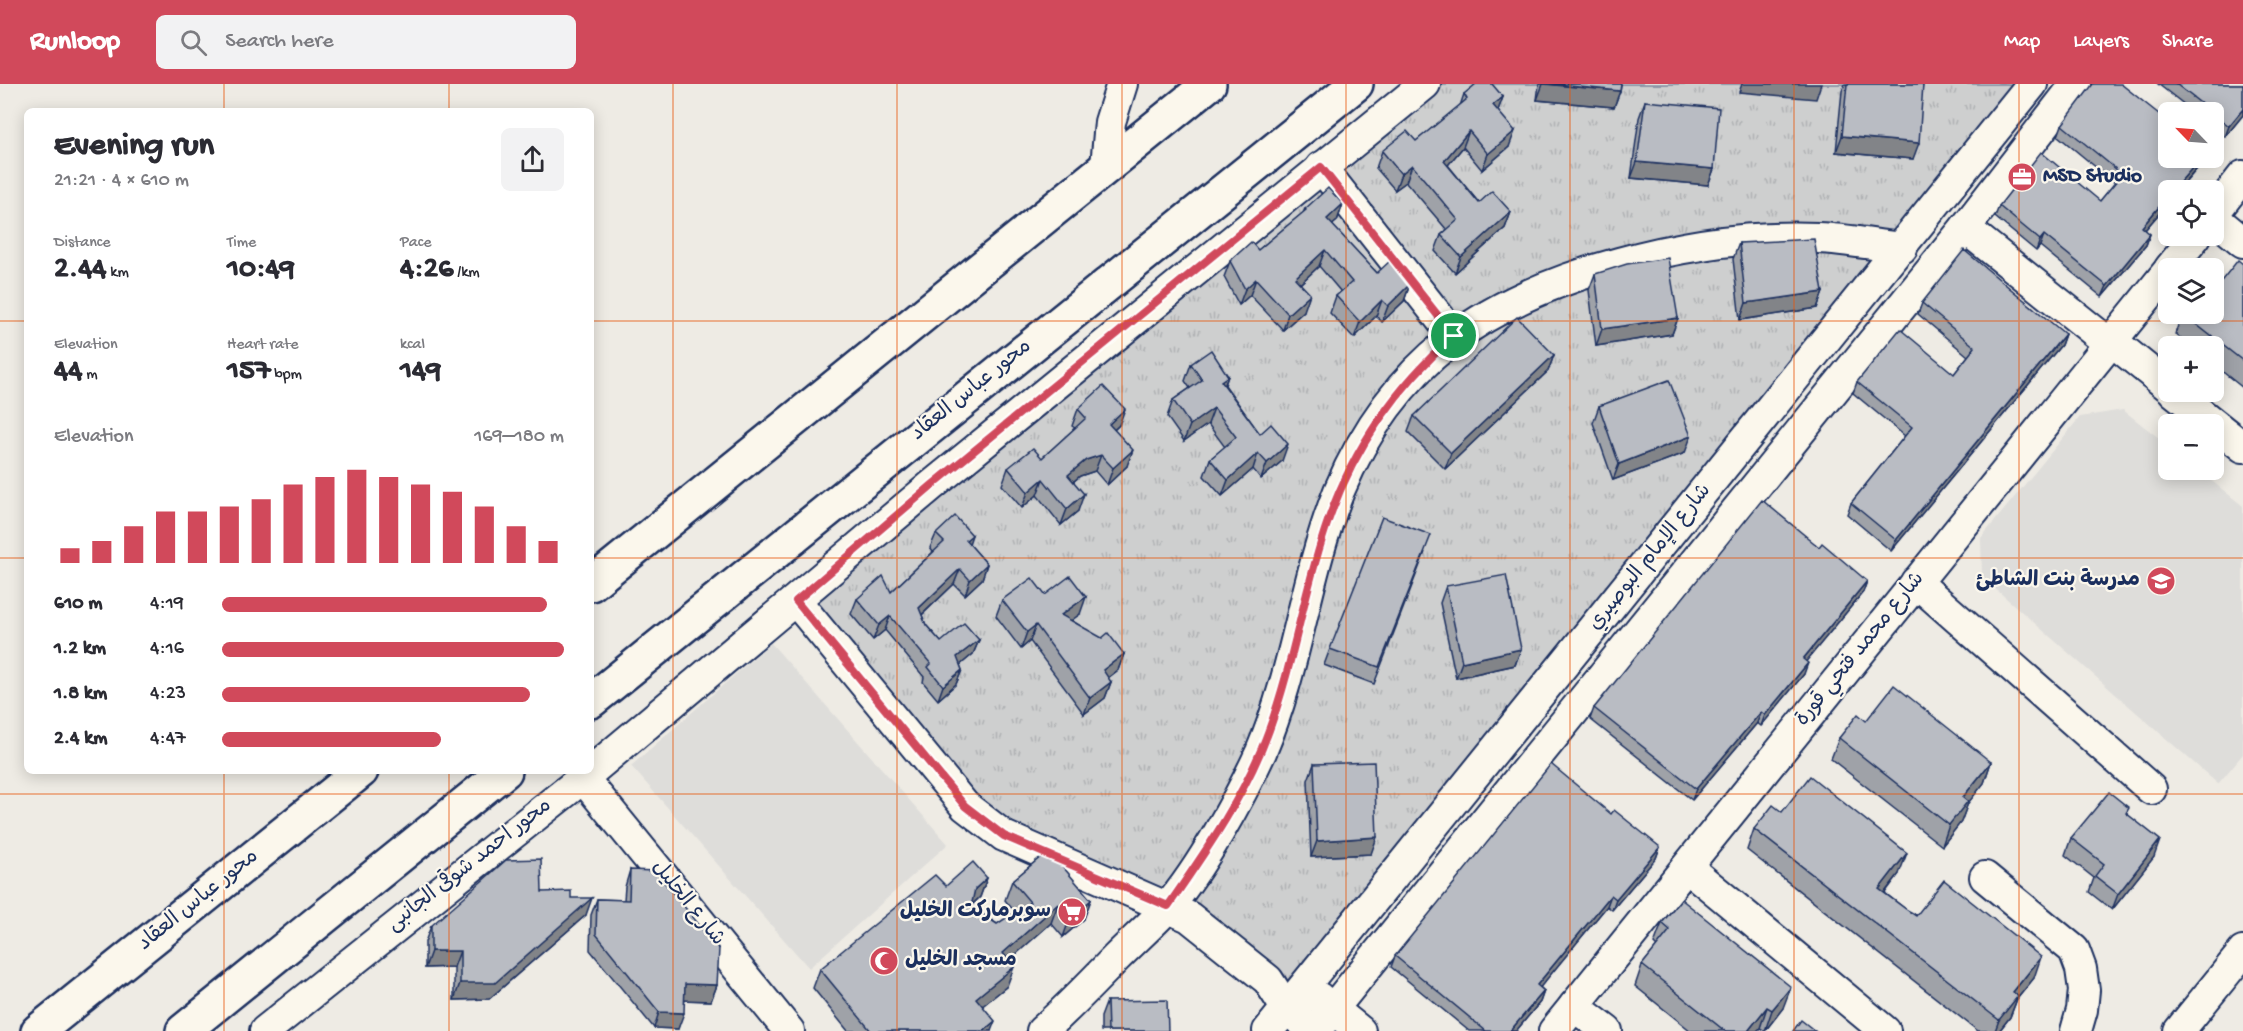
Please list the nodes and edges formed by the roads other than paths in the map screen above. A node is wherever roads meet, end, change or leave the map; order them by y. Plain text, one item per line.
1 (1122, 84) edge
2 (1209, 84) edge
3 (1356, 84) edge
4 (1425, 84) edge
5 (2032, 84) edge
6 (2076, 84) edge
7 (1106, 166) junction
8 (1321, 167) junction
9 (2243, 176) edge
10 (2224, 202) edge
11 (2224, 225) edge
12 (1965, 228) junction
13 (2243, 242) edge
14 (2188, 246) edge
15 (1902, 248) junction
16 (2179, 258) edge
17 (2158, 284) edge
18 (1454, 336) junction
19 (2111, 342) junction
20 (2158, 378) edge
21 (2187, 402) edge
22 (2243, 447) edge
23 (594, 582) edge
24 (1916, 582) junction
25 (796, 601) junction
26 (595, 695) edge
27 (594, 769) edge
28 (357, 774) edge
29 (500, 774) edge
30 (588, 774) edge
31 (583, 778) junction
32 (2151, 789) dead end
33 (1688, 868) junction
34 (1984, 877) dead end
35 (1168, 906) junction
36 (2243, 952) edge
37 (1574, 1006) junction
38 (1286, 1009) edge
39 (1320, 1024) edge
40 (38, 1031) edge
41 (183, 1031) edge
42 (266, 1031) edge
43 (789, 1031) edge
44 (1042, 1031) edge
45 (1360, 1031) edge
46 (1554, 1031) edge
47 (1606, 1031) edge
48 (1885, 1031) edge
49 (2076, 1031) edge
50 (2179, 1031) edge

1 - 7 street
2 - 7 main road
3 - 26 main road, محور عباس العقاد
4 - 8 street, محور احمد شوقى الجانبى
5 - 15 street, شارع الإمام البوصيري
6 - 12 street, شارع الإمام البوصيري
7 - 23 main road
8 - 18 street
8 - 25 street, محور احمد شوقى الجانبى
9 - 10 street
11 - 13 street
12 - 19 street
12 - 39 street, شارع الإمام البوصيري
14 - 16 street, شارع محمد فتحي قورة
15 - 18 street
15 - 38 street, شارع الإمام البوصيري
17 - 19 street, شارع محمد فتحي قورة
18 - 35 street
19 - 20 street
19 - 24 street, شارع محمد فتحي قورة
21 - 22 street
24 - 32 street
24 - 33 street, شارع محمد فتحي قورة
25 - 27 street, محور احمد شوقى الجانبى
25 - 35 street
28 - 40 main road, محور عباس العقاد
29 - 41 main road
30 - 31 street, محور احمد شوقى الجانبى
31 - 42 street, محور احمد شوقى الجانبى
31 - 43 street, شارع الخليل
33 - 37 street, شارع محمد فتحي قورة
33 - 48 street
34 - 49 street
35 - 38 street
35 - 44 street
36 - 50 street
37 - 46 street, شارع محمد فتحي قورة
37 - 47 street
38 - 39 street
39 - 45 street

